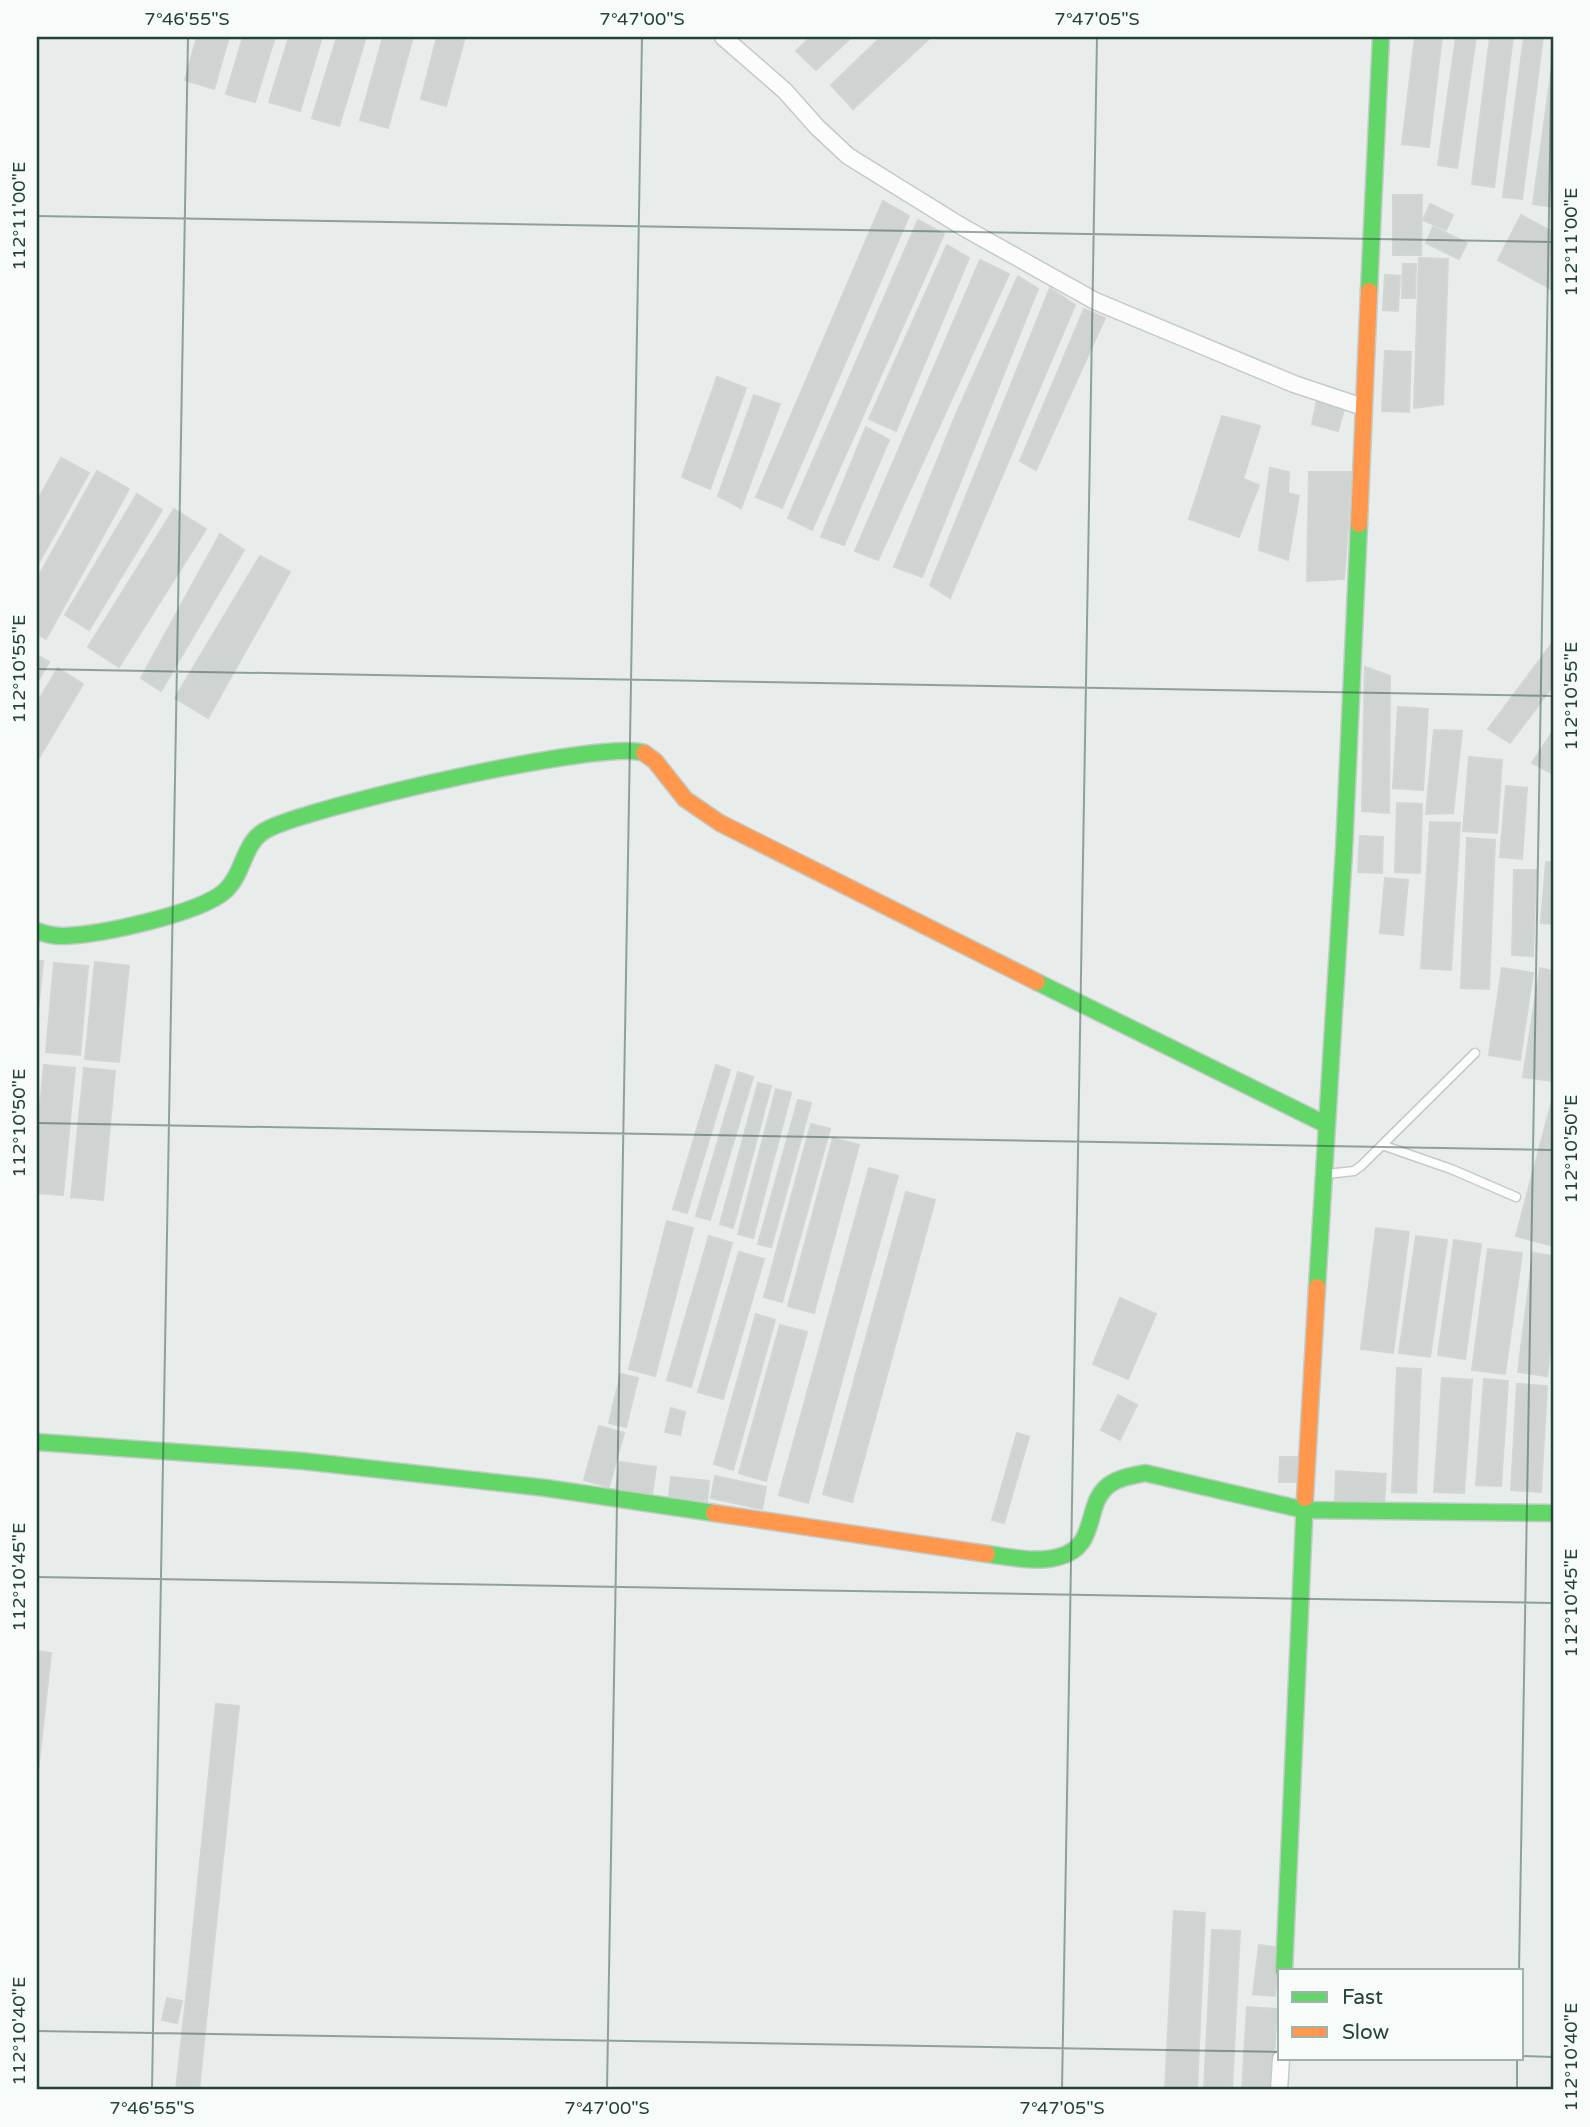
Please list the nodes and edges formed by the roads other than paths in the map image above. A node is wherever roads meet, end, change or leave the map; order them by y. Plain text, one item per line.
1 (723, 37) edge
2 (1381, 37) edge
3 (1363, 407) junction
4 (37, 931) edge
5 (1475, 1053) dead end
6 (1327, 1125) junction
7 (1382, 1145) junction
8 (1324, 1174) junction
9 (1516, 1197) dead end
10 (37, 1442) edge
11 (1304, 1510) junction
12 (1553, 1513) edge
13 (1284, 1969) edge
14 (1281, 2060) edge
15 (1279, 2090) edge

1 - 3 street
2 - 3 street
3 - 6 street
4 - 6 street
5 - 7 lane
6 - 8 street
7 - 8 lane
7 - 9 lane
8 - 11 street
10 - 11 street
11 - 12 street
11 - 13 street
14 - 15 street

